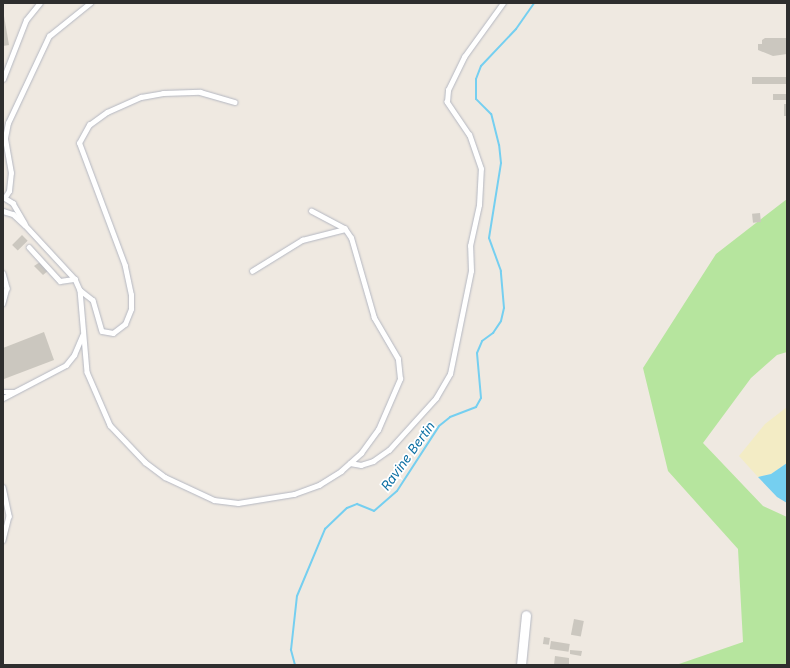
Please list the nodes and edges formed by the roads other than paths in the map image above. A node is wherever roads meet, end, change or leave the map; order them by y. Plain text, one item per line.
1 (40, 3) edge
2 (90, 3) edge
3 (503, 3) edge
4 (3, 79) edge
5 (235, 102) dead end
6 (4, 197) edge
7 (3, 211) edge
8 (311, 211) dead end
9 (25, 225) junction
10 (345, 230) junction
11 (29, 247) dead end
12 (252, 271) dead end
13 (3, 273) edge
14 (76, 280) junction
15 (80, 290) junction
16 (3, 303) edge
17 (83, 332) junction
18 (3, 392) edge
19 (16, 392) junction
20 (3, 398) edge
21 (350, 463) junction
22 (3, 487) edge
23 (3, 540) edge
24 (526, 615) dead end
25 (521, 665) edge

1 - 4 lane
2 - 6 lane
3 - 21 lane
5 - 15 lane
6 - 9 lane
7 - 9 lane
8 - 10 lane
9 - 14 lane
10 - 12 lane
10 - 21 lane
11 - 14 lane
13 - 16 lane
14 - 15 lane
15 - 17 lane
17 - 19 lane
17 - 21 lane
18 - 19 lane
19 - 20 lane
22 - 23 lane
24 - 25 street

